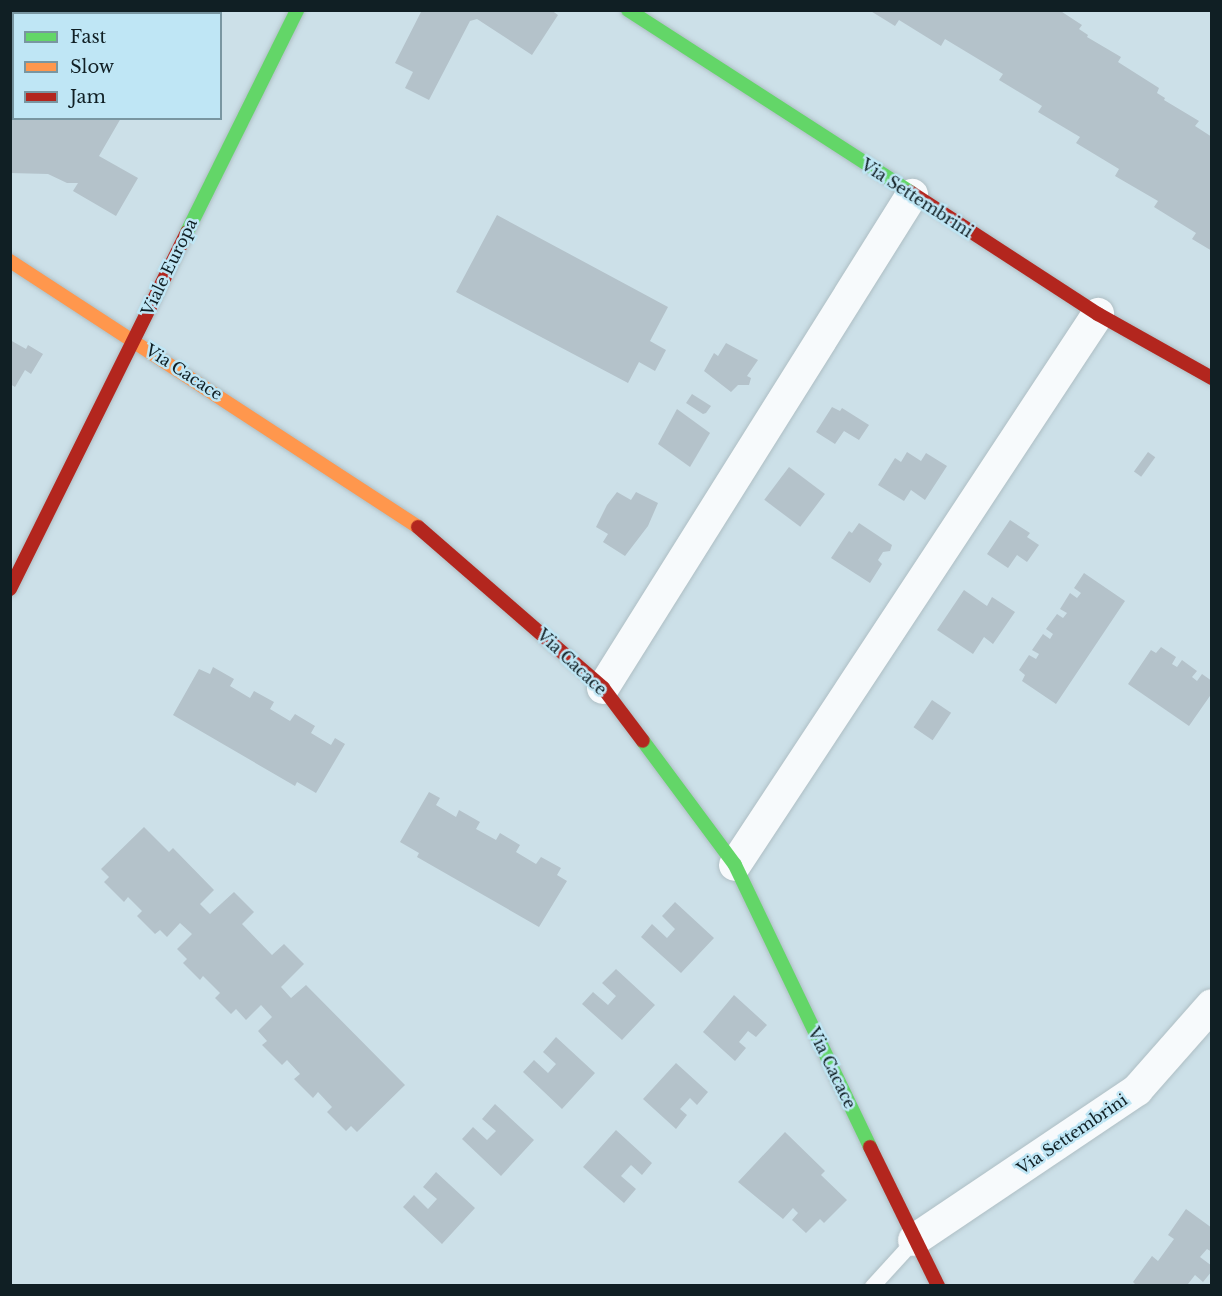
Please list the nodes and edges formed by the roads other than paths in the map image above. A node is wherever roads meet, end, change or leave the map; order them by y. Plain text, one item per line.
1 (297, 10) edge
2 (628, 10) edge
3 (912, 195) junction
4 (10, 261) edge
5 (1098, 314) junction
6 (133, 339) junction
7 (1212, 378) edge
8 (10, 589) edge
9 (603, 688) junction
10 (735, 865) junction
11 (1212, 1005) edge
12 (914, 1240) junction
13 (872, 1286) edge
14 (938, 1286) edge

1 - 6 street, Viale Europa
2 - 3 street, Via Settembrini
3 - 5 street, Via Settembrini
3 - 9 street
4 - 6 street, Via Cacace
5 - 7 street, Via Settembrini
5 - 10 street
6 - 8 street, Viale Europa
6 - 9 street, Via Cacace
9 - 10 street, Via Cacace
10 - 12 street, Via Cacace
11 - 12 street, Via Settembrini
12 - 13 lane
12 - 14 street, Via Cacace

